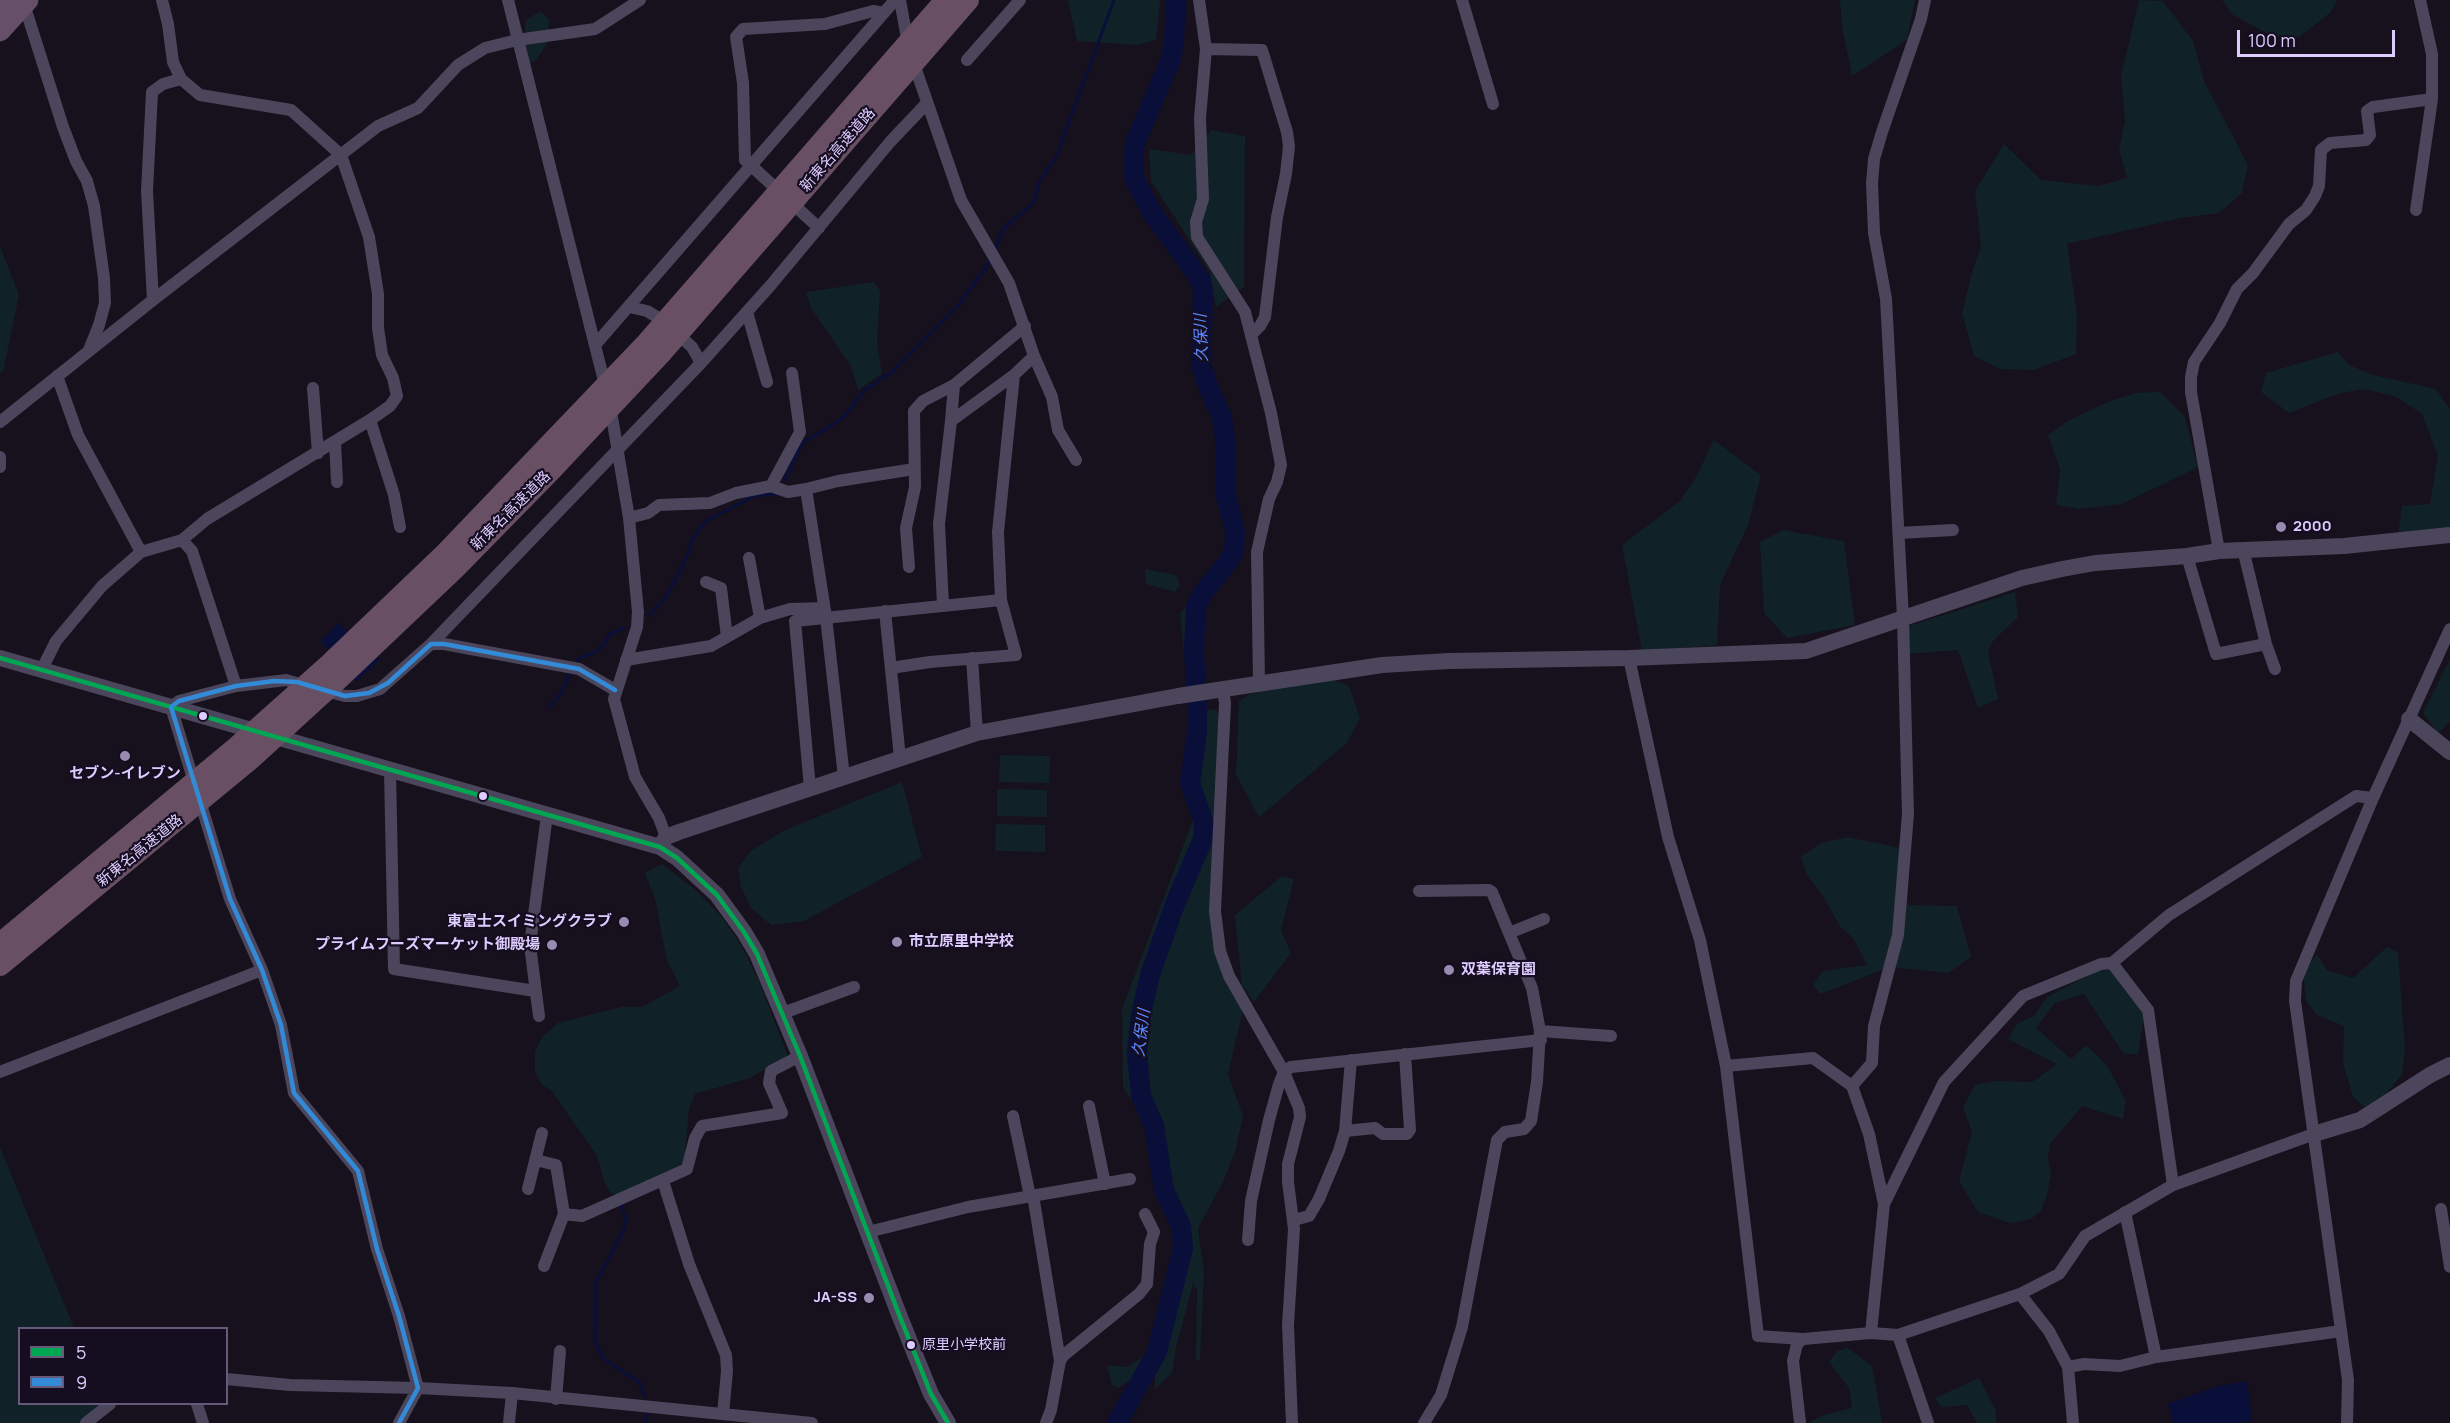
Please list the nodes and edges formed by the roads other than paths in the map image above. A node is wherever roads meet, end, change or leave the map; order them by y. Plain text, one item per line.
1 (162, 0) edge
2 (508, 0) edge
3 (640, 0) edge
4 (895, 0) edge
5 (900, 0) edge
6 (946, 0) edge
7 (968, 0) edge
8 (1199, 0) edge
9 (1462, 0) edge
10 (1925, 0) edge
11 (2420, 0) edge
12 (19, 1) edge
13 (1015, 2) edge
14 (0, 5) edge
15 (884, 13) junction
16 (0, 31) edge
17 (517, 40) junction
18 (1206, 49) junction
19 (967, 60) dead end
20 (182, 79) junction
21 (2432, 99) junction
22 (927, 103) junction
23 (1493, 105) dead end
24 (341, 155) junction
25 (751, 168) junction
26 (2416, 210) dead end
27 (819, 228) junction
28 (153, 300) junction
29 (628, 307) junction
30 (747, 312) junction
31 (1025, 326) junction
32 (1252, 334) junction
33 (595, 345) junction
34 (88, 351) junction
35 (1034, 356) junction
36 (701, 363) junction
37 (792, 373) dead end
38 (1014, 375) junction
39 (57, 376) junction
40 (767, 382) dead end
41 (954, 385) junction
42 (313, 388) dead end
43 (370, 420) junction
44 (951, 421) junction
45 (0, 422) edge
46 (335, 442) junction
47 (618, 449) junction
48 (318, 453) junction
49 (0, 457) edge
50 (1076, 460) dead end
51 (0, 467) edge
52 (914, 470) junction
53 (337, 482) dead end
54 (771, 486) junction
55 (806, 489) junction
56 (629, 518) junction
57 (400, 526) dead end
58 (1953, 530) dead end
59 (1899, 533) junction
60 (2450, 535) edge
61 (182, 540) junction
62 (2243, 549) junction
63 (2219, 551) junction
64 (141, 552) junction
65 (2187, 556) junction
66 (749, 558) dead end
67 (909, 567) dead end
68 (706, 582) dead end
69 (1001, 600) junction
70 (943, 605) junction
71 (885, 611) junction
72 (825, 612) junction
73 (760, 618) junction
74 (1903, 618) junction
75 (2450, 628) edge
76 (727, 637) junction
77 (431, 644) junction
78 (2266, 644) junction
79 (0, 658) edge
80 (972, 658) junction
81 (1629, 658) junction
82 (626, 660) junction
83 (891, 668) junction
84 (42, 669) junction
85 (2275, 669) dead end
86 (1259, 682) junction
87 (236, 686) junction
88 (1223, 689) junction
89 (615, 690) junction
90 (171, 707) junction
91 (2409, 719) junction
92 (977, 733) junction
93 (2450, 752) edge
94 (900, 758) junction
95 (390, 770) junction
96 (844, 777) junction
97 (810, 788) junction
98 (2373, 798) junction
99 (547, 815) junction
100 (663, 842) junction
101 (1419, 891) dead end
102 (1544, 919) dead end
103 (1509, 933) junction
104 (0, 944) edge
105 (2112, 963) junction
106 (0, 966) edge
107 (262, 970) junction
108 (854, 987) dead end
109 (535, 991) junction
110 (783, 1013) junction
111 (539, 1016) dead end
112 (1541, 1035) junction
113 (1611, 1036) dead end
114 (1405, 1054) junction
115 (800, 1056) junction
116 (1351, 1060) junction
117 (2450, 1065) edge
118 (1726, 1066) junction
119 (0, 1072) edge
120 (1284, 1072) junction
121 (1851, 1086) junction
122 (1089, 1106) dead end
123 (1013, 1116) dead end
124 (1345, 1131) junction
125 (542, 1134) dead end
126 (2314, 1134) junction
127 (537, 1160) junction
128 (1130, 1179) dead end
129 (663, 1181) junction
130 (1105, 1184) junction
131 (2173, 1185) junction
132 (528, 1189) dead end
133 (1032, 1196) junction
134 (1884, 1204) junction
135 (2441, 1209) dead end
136 (2125, 1212) junction
137 (564, 1214) junction
138 (1144, 1214) dead end
139 (1294, 1220) junction
140 (868, 1232) junction
141 (1248, 1240) dead end
142 (544, 1266) dead end
143 (2450, 1267) edge
144 (2020, 1294) junction
145 (2341, 1331) junction
146 (1871, 1333) junction
147 (1898, 1335) junction
148 (1803, 1339) junction
149 (560, 1351) dead end
150 (2156, 1357) junction
151 (1060, 1361) junction
152 (2068, 1367) junction
153 (228, 1379) edge
154 (418, 1388) junction
155 (512, 1394) junction
156 (556, 1400) junction
157 (109, 1405) edge
158 (197, 1405) edge
159 (723, 1414) junction
160 (745, 1420) edge
161 (86, 1423) edge
162 (203, 1423) edge
163 (399, 1423) edge
164 (509, 1423) edge
165 (812, 1423) edge
166 (948, 1423) edge
167 (1046, 1423) edge
168 (1293, 1423) edge
169 (1424, 1423) edge
170 (1800, 1423) edge
171 (1928, 1423) edge
172 (2073, 1423) edge
173 (2348, 1423) edge

1 - 20 street
2 - 17 street
3 - 17 street
4 - 15 street
5 - 22 street
6 - 104 highway, 新東名高速道路, bridge
7 - 106 highway, 新東名高速道路, bridge
8 - 18 street
9 - 23 street
10 - 59 street
11 - 21 street
12 - 14 highway
12 - 16 highway
12 - 34 street
13 - 19 street
15 - 25 street
15 - 25 street
17 - 24 street
17 - 33 street
18 - 32 street
18 - 32 street
20 - 24 street
20 - 28 street
21 - 26 street
21 - 63 street
22 - 27 street
22 - 31 street
24 - 28 street
24 - 43 street
25 - 27 street
25 - 29 street
27 - 30 street
28 - 34 street
29 - 33 street
29 - 36 street
30 - 36 street
30 - 40 street
31 - 35 street
31 - 41 street
32 - 86 street
33 - 47 street
34 - 39 street
35 - 38 street
35 - 50 street
36 - 47 street
37 - 54 street
38 - 44 street
38 - 69 street
39 - 45 street
39 - 64 street
41 - 44 street
41 - 52 street
42 - 48 street
43 - 46 street
43 - 57 street
44 - 70 street
46 - 48 street
46 - 53 street
47 - 56 street
47 - 77 street
48 - 61 street
49 - 51 street
52 - 55 street
52 - 67 street
54 - 55 street
54 - 56 street
55 - 72 street
56 - 82 street
58 - 59 street
59 - 74 street
60 - 62 street
61 - 64 street
61 - 87 street
62 - 63 street
62 - 78 street
63 - 65 street
64 - 84 street
65 - 74 street
65 - 78 street
66 - 73 street
68 - 76 street
69 - 70 street
69 - 80 street
70 - 71 street
71 - 72 street
71 - 83 street
72 - 73 street
72 - 96 street
72 - 97 street
73 - 76 street
74 - 81 street
74 - 121 street
75 - 91 street
76 - 82 street
77 - 87 street
77 - 89 street
78 - 85 street
79 - 84 street
80 - 83 street
80 - 92 street
81 - 86 street
81 - 118 street
82 - 89 street
83 - 94 street
84 - 90 street
86 - 88 street
87 - 90 street
88 - 92 street
88 - 120 street
89 - 100 street
90 - 95 street
90 - 107 street
91 - 93 street
91 - 98 street
92 - 94 street
94 - 96 street
95 - 99 street
95 - 109 street
96 - 97 street
97 - 100 street
98 - 105 street
98 - 126 street
99 - 100 street
99 - 109 street
100 - 110 street
101 - 103 street
102 - 103 street
103 - 112 street
105 - 131 street
105 - 134 street
107 - 119 street
107 - 154 street
108 - 110 street
109 - 111 street
110 - 115 street
112 - 113 street
112 - 114 street
112 - 169 street
114 - 116 street
114 - 124 street
115 - 129 street
115 - 140 street
116 - 120 street
116 - 124 street
117 - 126 street
118 - 121 street
118 - 148 street
120 - 139 street
120 - 141 street
121 - 134 street
122 - 130 street
123 - 133 street
124 - 139 street
125 - 127 street
126 - 131 street
126 - 145 street
127 - 132 street
127 - 137 street
128 - 130 street
129 - 137 street
129 - 159 street
130 - 133 street
131 - 136 street
133 - 140 street
133 - 151 street
134 - 146 street
135 - 143 street
136 - 144 street
136 - 150 street
137 - 142 street
138 - 151 street
139 - 168 street
140 - 166 street
144 - 147 street
144 - 152 street
145 - 150 street
145 - 173 street
146 - 147 street
146 - 148 street
147 - 171 street
148 - 170 street
149 - 156 street
150 - 152 street
151 - 167 street
152 - 172 street
153 - 154 street
154 - 155 street
154 - 163 street
155 - 156 street
155 - 164 street
156 - 159 street
157 - 161 street
158 - 162 street
159 - 160 street
160 - 165 street

